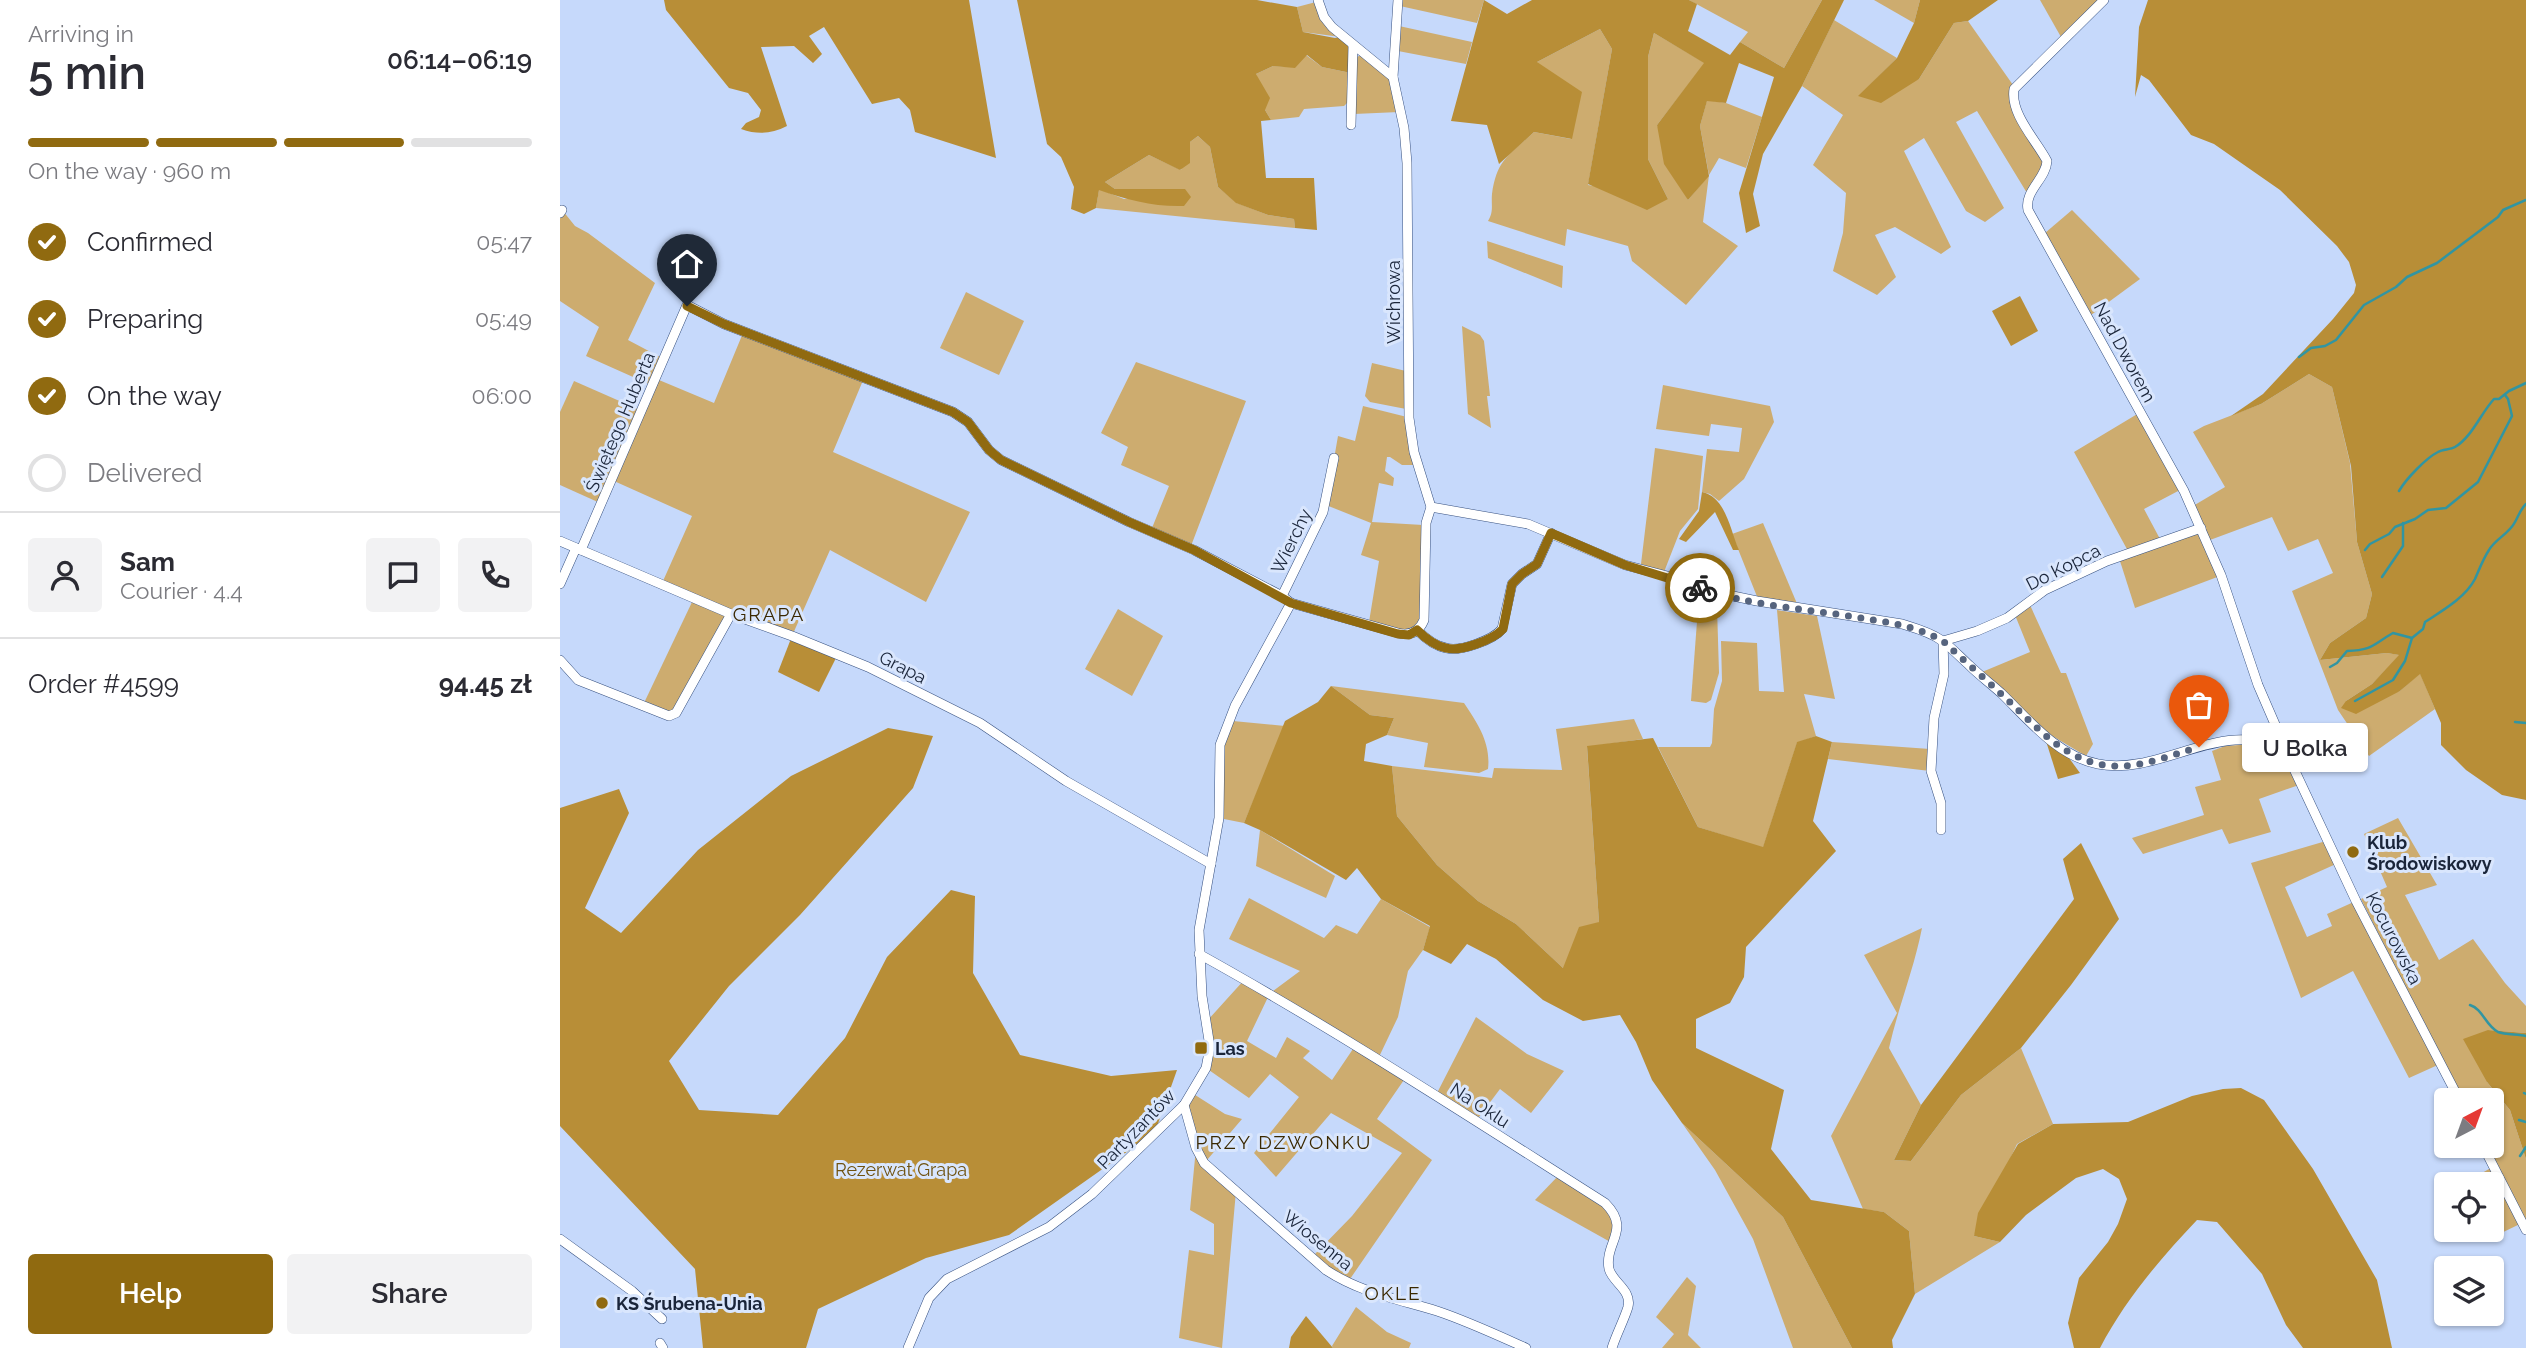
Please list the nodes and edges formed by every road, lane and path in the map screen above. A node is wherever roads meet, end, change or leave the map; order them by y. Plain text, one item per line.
1 (1318, 0) edge
2 (1398, 0) edge
3 (2104, 0) edge
4 (1353, 45) junction
5 (1393, 77) junction
6 (1351, 125) dead end
7 (1334, 458) dead end
8 (1431, 507) junction
9 (2201, 528) junction
10 (1551, 533) junction
11 (560, 541) edge
12 (578, 549) junction
13 (560, 584) edge
14 (1282, 596) junction
15 (1291, 603) junction
16 (731, 614) junction
17 (1417, 630) junction
18 (1943, 641) junction
19 (560, 660) edge
20 (2287, 754) junction
21 (1941, 830) dead end
22 (1211, 864) junction
23 (1199, 954) junction
24 (2453, 1088) edge
25 (1184, 1105) junction
26 (2489, 1158) edge
27 (2526, 1230) edge
28 (560, 1239) edge
29 (662, 1319) dead end
30 (908, 1348) edge
31 (1526, 1348) edge
32 (1612, 1348) edge

1 - 4 street
2 - 5 street, Wichrowa
3 - 9 street, Nad Dworem
4 - 5 street
4 - 6 street
5 - 8 street, Wichrowa
7 - 14 street, Wierchy
8 - 10 street
8 - 17 street, Wichrowa
9 - 18 street, Do Kopca
9 - 20 street, Nad Dworem
10 - 17 street
10 - 18 street
11 - 12 street, Grapa
12 - 13 street, Świętego Huberta
12 - 14 street, Świętego Huberta
12 - 16 street, Grapa
14 - 15 street
15 - 17 street
15 - 22 street, Partyzantów
16 - 19 street
16 - 22 street, Grapa
18 - 20 street
18 - 21 street
20 - 24 street, Kocurowska
22 - 23 street, Partyzantów
23 - 25 street, Partyzantów
23 - 32 street, Na Oklu
25 - 30 street, Partyzantów
25 - 31 street, Wiosenna
26 - 27 street
28 - 29 street

